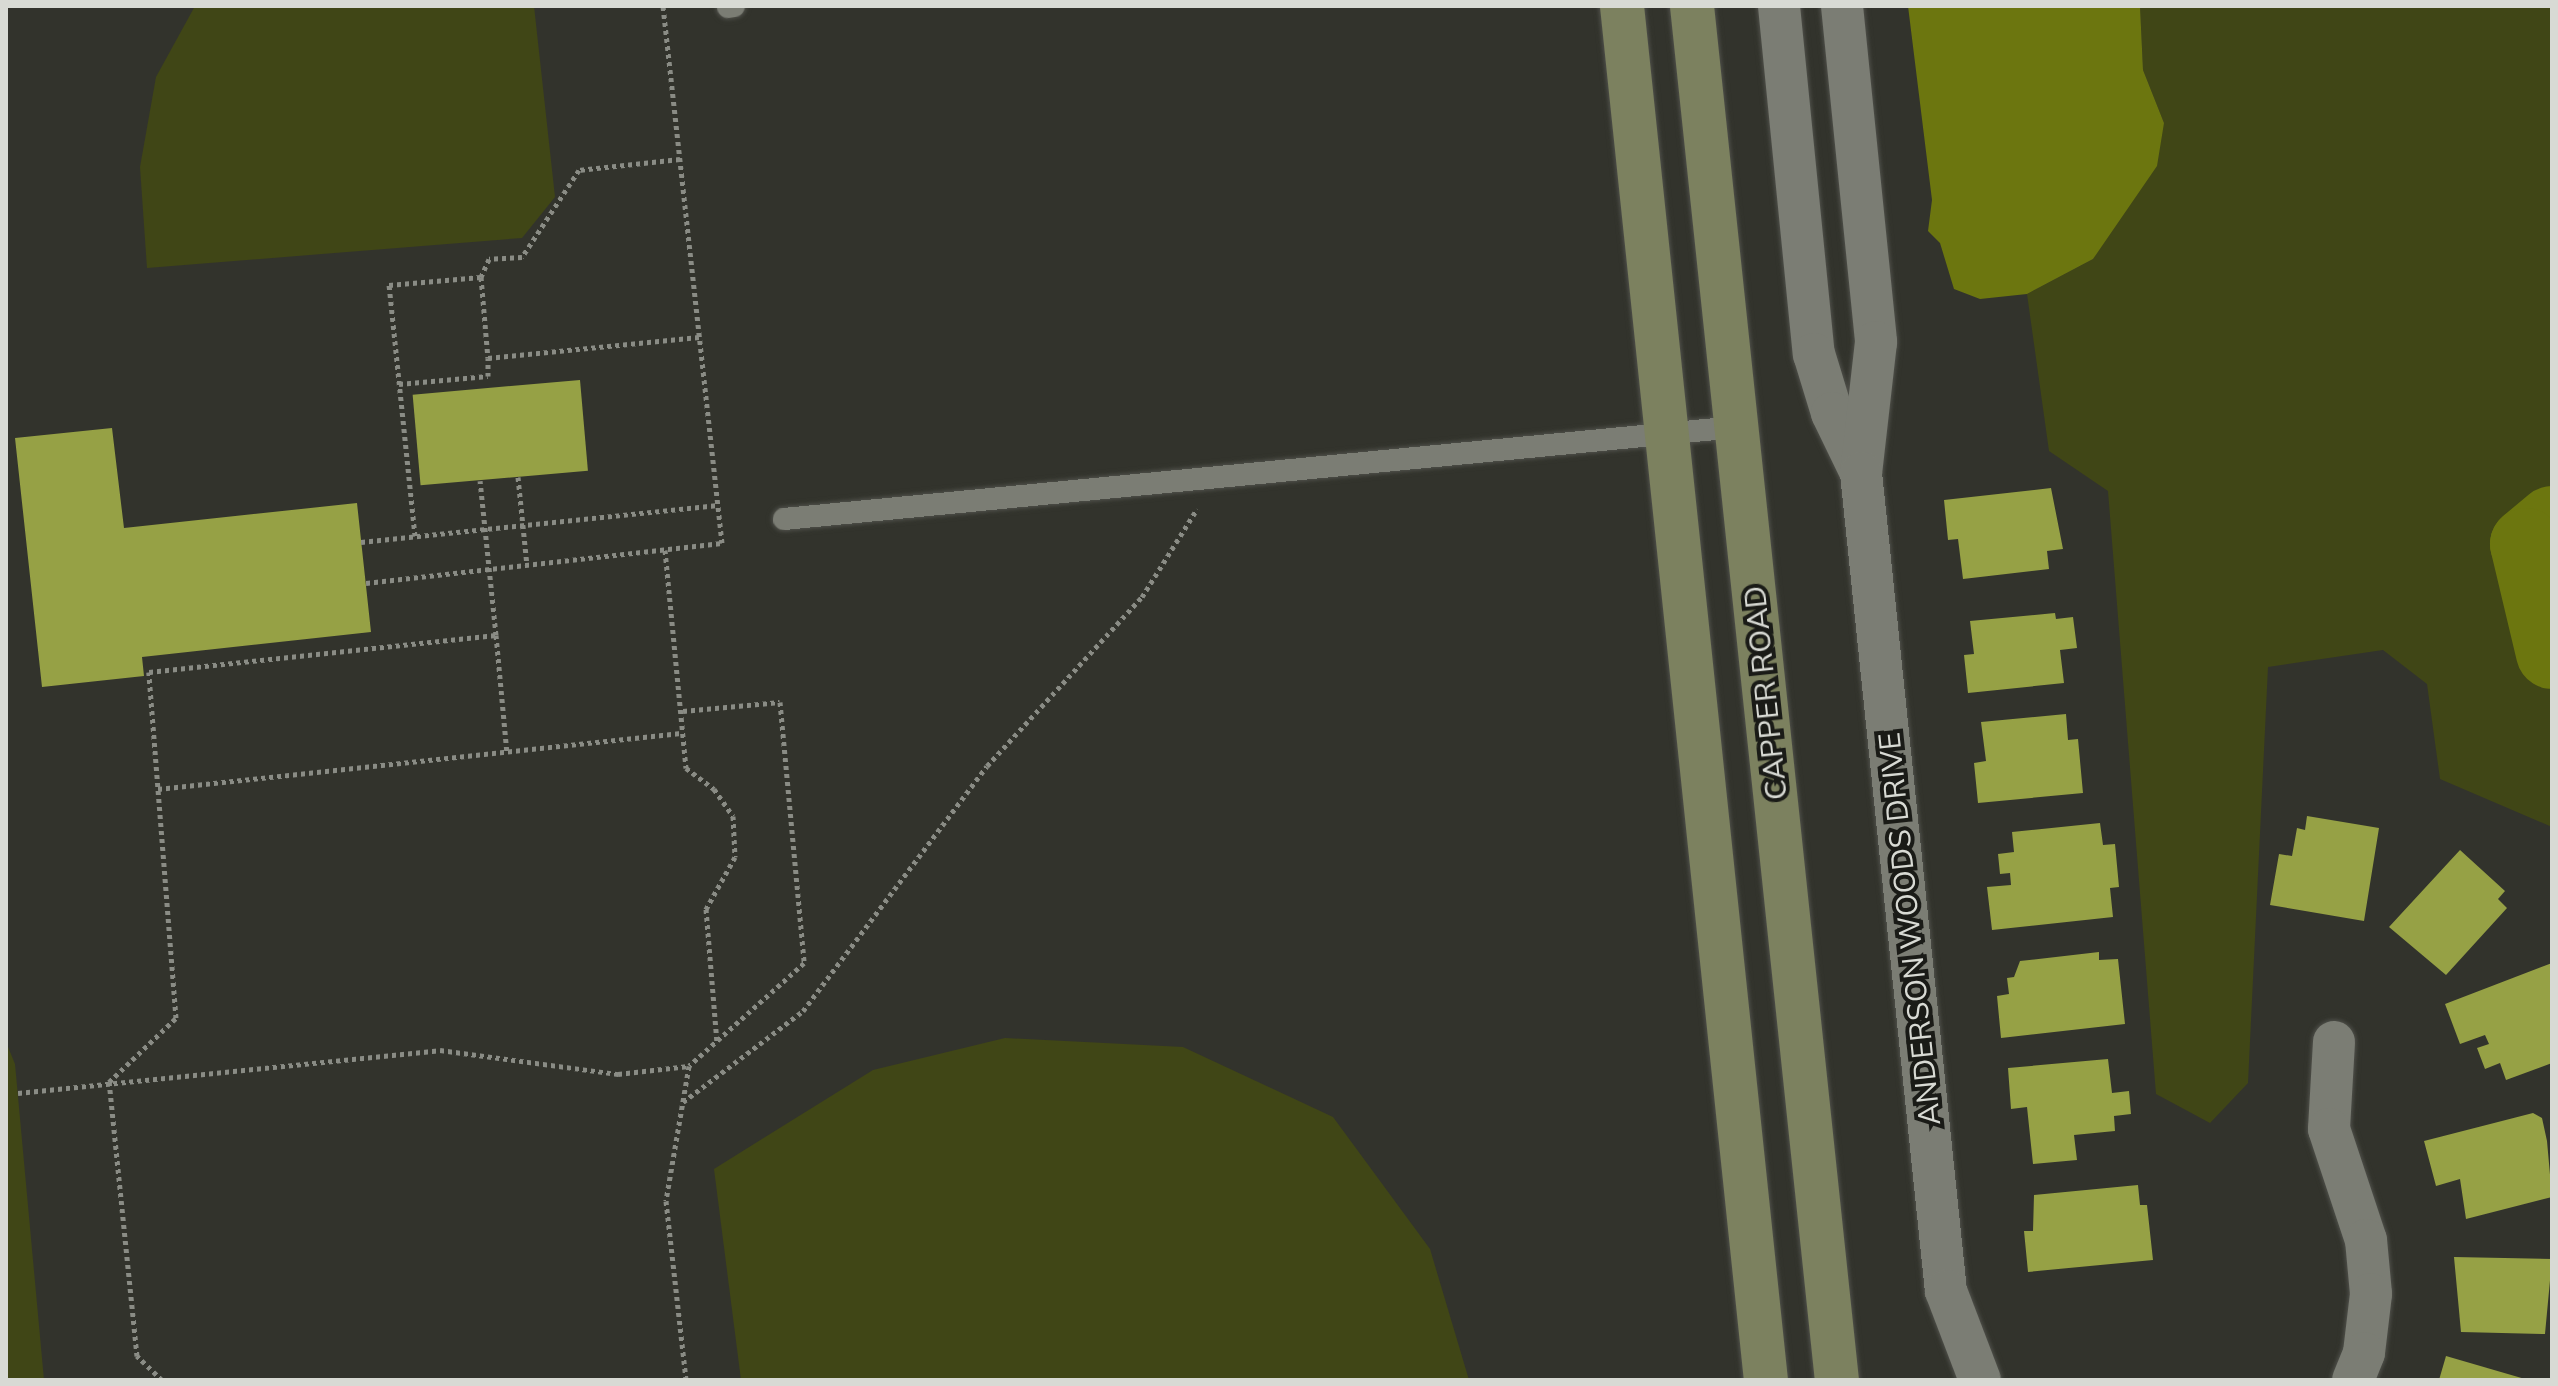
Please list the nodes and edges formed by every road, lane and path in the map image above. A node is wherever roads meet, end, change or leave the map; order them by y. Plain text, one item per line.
1 (663, 6) edge
2 (1622, 6) edge
3 (1692, 6) edge
4 (1779, 6) edge
5 (1842, 6) edge
6 (680, 159) junction
7 (481, 277) junction
8 (699, 337) junction
9 (488, 358) junction
10 (399, 384) junction
11 (1736, 427) junction
12 (1666, 433) junction
13 (1861, 473) junction
14 (1217, 476) junction
15 (518, 477) dead end
16 (480, 481) dead end
17 (718, 505) junction
18 (784, 519) dead end
19 (523, 525) junction
20 (484, 529) junction
21 (415, 536) junction
22 (361, 542) dead end
23 (665, 550) junction
24 (527, 565) junction
25 (488, 569) junction
26 (366, 583) dead end
27 (496, 635) junction
28 (683, 711) junction
29 (681, 733) junction
30 (507, 753) junction
31 (158, 789) junction
32 (717, 1042) junction
33 (2334, 1042) dead end
34 (689, 1066) junction
35 (109, 1082) junction
36 (18, 1093) dead end
37 (683, 1103) junction
38 (162, 1380) edge
39 (686, 1380) edge
40 (1766, 1380) edge
41 (1837, 1380) edge
42 (1980, 1380) edge
43 (2353, 1380) edge

1 - 6 path
2 - 12 street
3 - 11 street, CAPPER ROAD
4 - 13 street, ANDERSON WOODS DRIVE
5 - 13 street, ANDERSON WOODS DRIVE
6 - 7 path
6 - 8 path
7 - 9 path
7 - 10 path
8 - 9 path
8 - 17 path
9 - 10 path
10 - 21 path
11 - 12 lane
11 - 41 street, CAPPER ROAD
12 - 14 lane
12 - 40 street
13 - 42 street, ANDERSON WOODS DRIVE
14 - 18 lane
14 - 37 path
15 - 19 path
16 - 20 path
17 - 19 path
17 - 23 path
19 - 20 path
19 - 24 path
20 - 21 path
20 - 25 path
21 - 22 path
23 - 24 path
23 - 28 path
24 - 25 path
25 - 26 path
25 - 27 path
27 - 30 path
27 - 31 path
28 - 29 path
28 - 32 path
29 - 30 path
29 - 32 path
30 - 31 path
31 - 35 path
32 - 34 path
33 - 43 street
34 - 35 path
34 - 37 path
35 - 36 path
35 - 38 path
37 - 39 path

